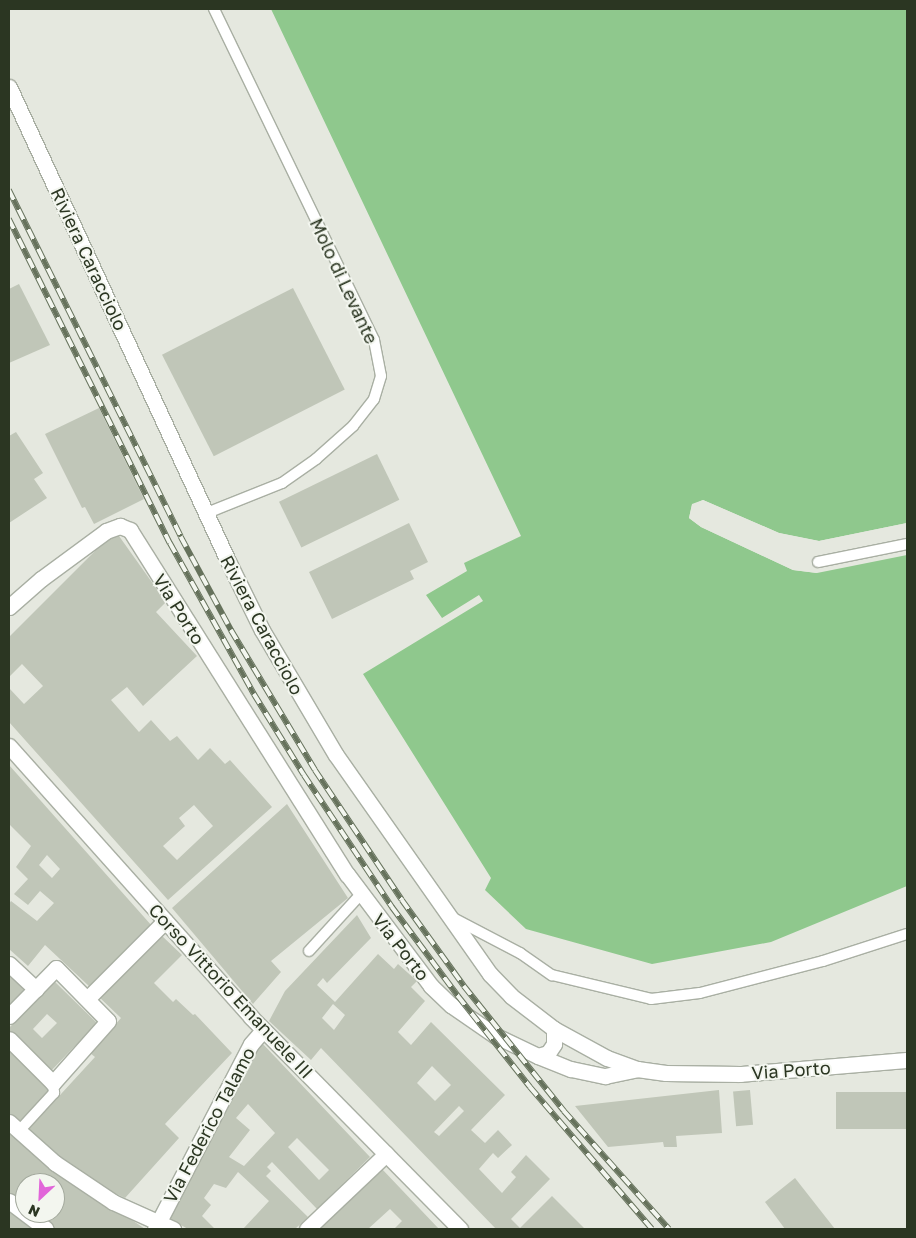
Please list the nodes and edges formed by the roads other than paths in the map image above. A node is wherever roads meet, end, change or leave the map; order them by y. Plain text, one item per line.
1 (214, 9) edge
2 (10, 91) edge
3 (207, 513) junction
4 (907, 544) edge
5 (818, 562) dead end
6 (9, 607) edge
7 (9, 746) edge
8 (361, 894) junction
9 (446, 914) junction
10 (165, 920) junction
11 (907, 934) edge
12 (308, 951) dead end
13 (9, 964) edge
14 (36, 989) junction
15 (88, 998) junction
16 (9, 1016) edge
17 (554, 1029) junction
18 (263, 1030) junction
19 (9, 1039) edge
20 (538, 1056) junction
21 (907, 1060) edge
22 (638, 1069) junction
23 (53, 1083) junction
24 (14, 1127) edge
25 (386, 1154) junction
26 (9, 1201) edge
27 (156, 1226) edge
28 (46, 1229) edge
29 (173, 1229) edge
30 (307, 1229) edge
31 (460, 1229) edge

1 - 3 lane, Molo di Levante
2 - 3 street, Riviera Caracciolo
3 - 9 street, Riviera Caracciolo
4 - 5 lane
6 - 8 street, Via Porto
7 - 10 street, Corso Vittorio Emanuele III
8 - 12 lane
8 - 20 street, Via Porto
9 - 11 lane
9 - 17 street, Riviera Caracciolo
10 - 15 street
10 - 18 street, Corso Vittorio Emanuele III
13 - 14 street
14 - 15 street
14 - 16 street
15 - 23 street
17 - 20 street
17 - 22 street, Riviera Caracciolo
18 - 25 street, Corso Vittorio Emanuele III
18 - 27 street, Via Federico Talamo
19 - 23 street
20 - 22 street, Via Porto
21 - 22 street, Via Porto
23 - 24 lane
24 - 27 street
25 - 30 street
25 - 31 street, Corso Vittorio Emanuele III
26 - 28 street
27 - 29 street

